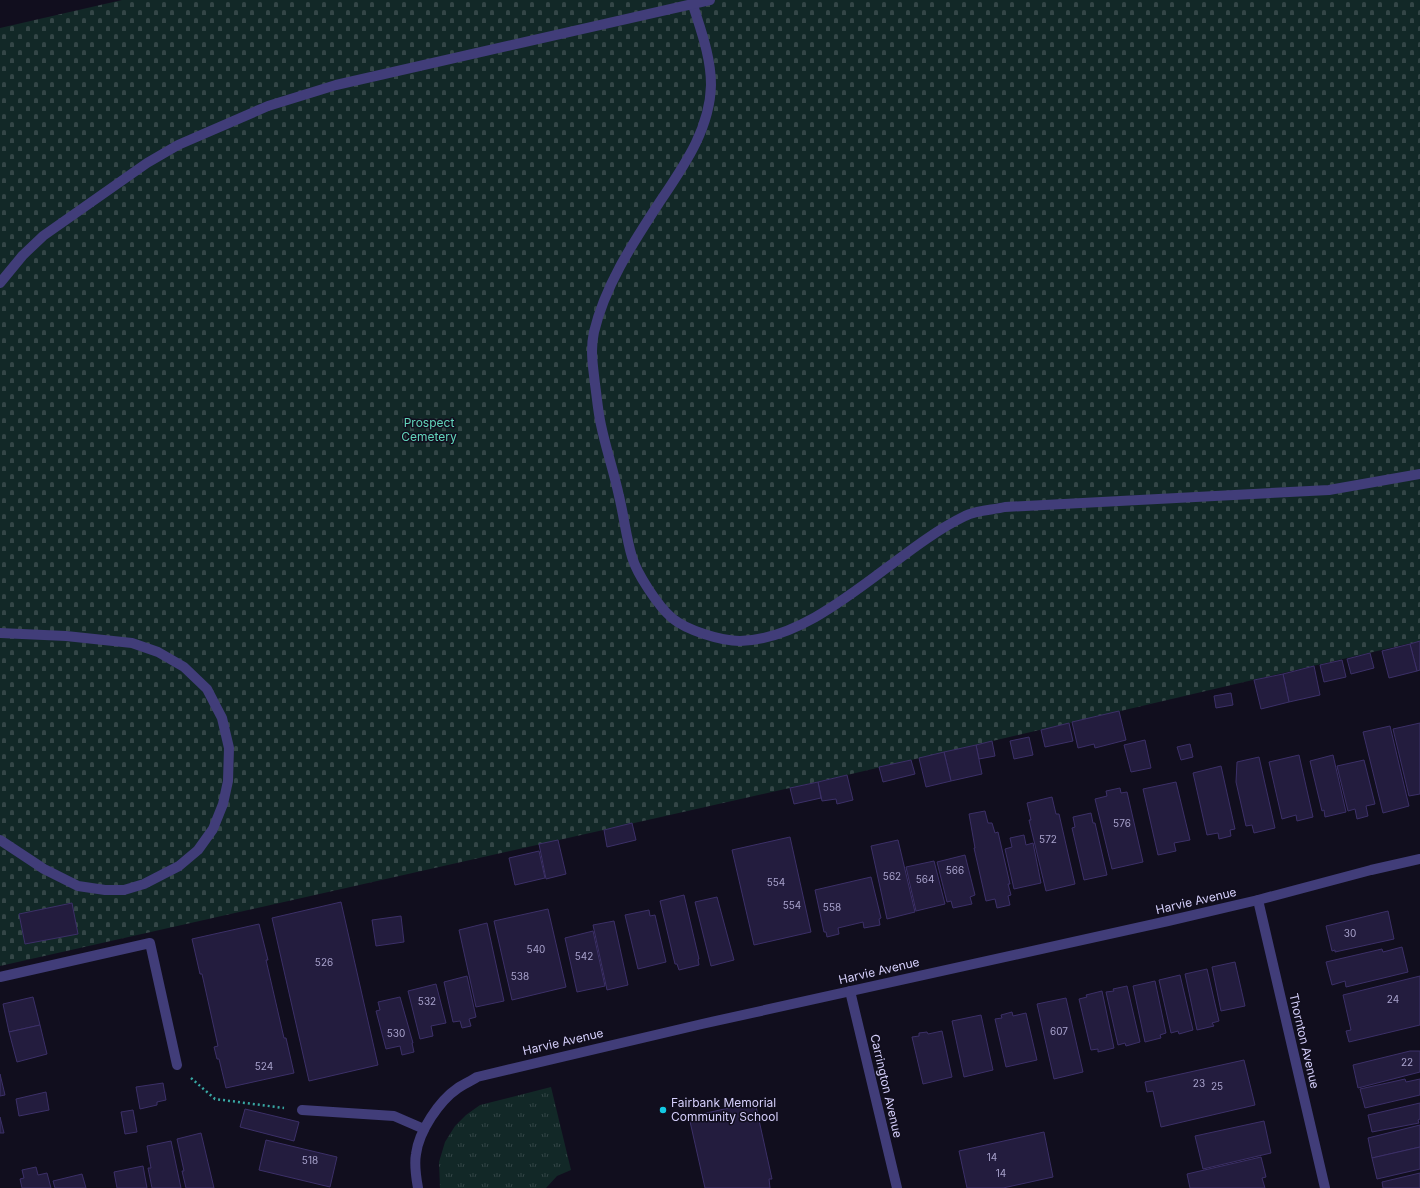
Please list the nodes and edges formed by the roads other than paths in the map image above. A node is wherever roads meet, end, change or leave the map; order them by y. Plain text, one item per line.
1 (710, 0) edge
2 (693, 5) junction
3 (0, 283) edge
4 (1420, 474) edge
5 (0, 633) edge
6 (0, 840) edge
7 (1420, 859) edge
8 (1258, 900) junction
9 (0, 977) edge
10 (850, 991) junction
11 (177, 1065) road end
12 (302, 1110) road end
13 (424, 1130) junction
14 (418, 1188) edge
15 (897, 1188) edge
16 (1325, 1188) edge

1 - 2 street
2 - 3 street
2 - 4 street
5 - 6 street
7 - 8 street, Harvie Avenue
8 - 10 street, Harvie Avenue
8 - 16 street, Thornton Avenue
9 - 11 street
10 - 13 street, Harvie Avenue
10 - 15 street, Carrington Avenue
12 - 13 street
13 - 14 street, Harvie Avenue

